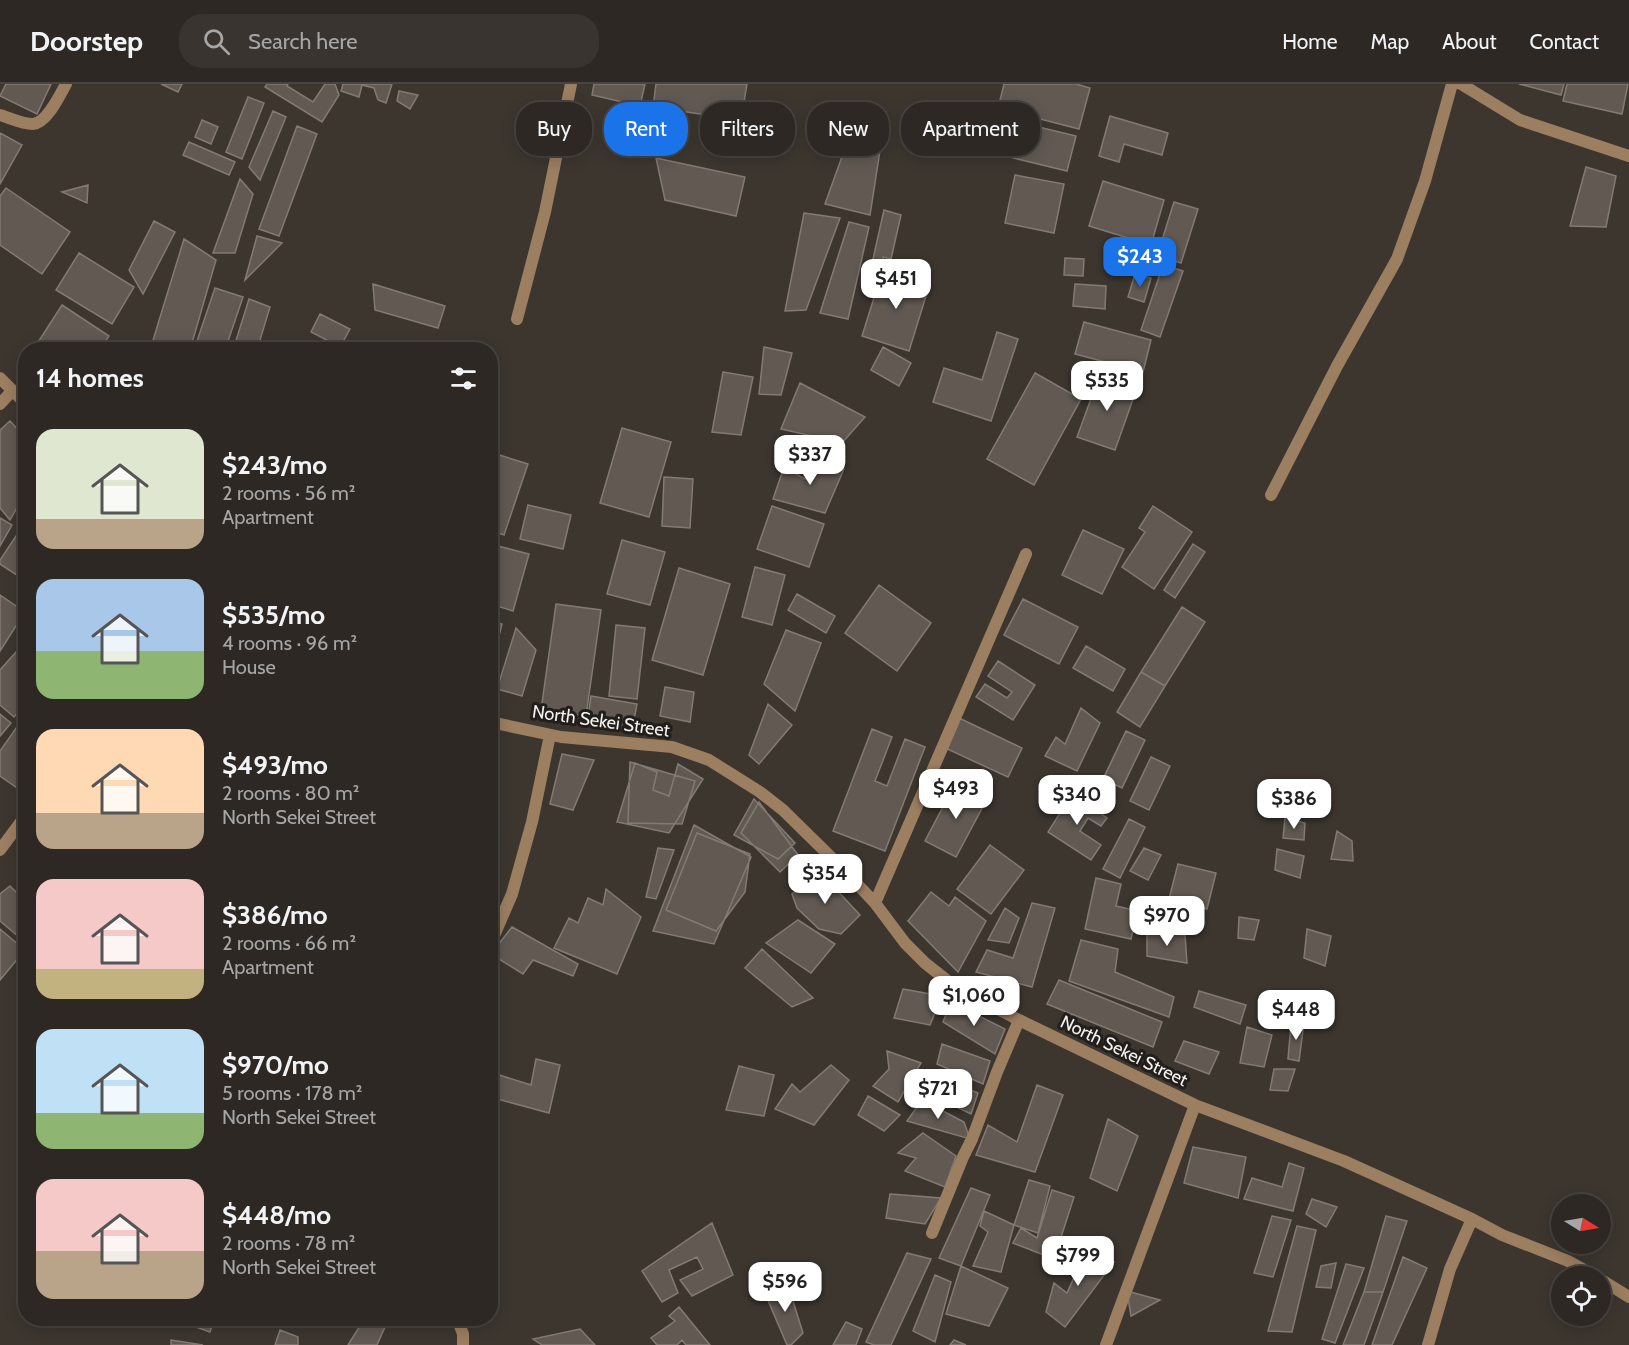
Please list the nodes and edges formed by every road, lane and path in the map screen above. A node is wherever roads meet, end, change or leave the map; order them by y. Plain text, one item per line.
1 (66, 84) edge
2 (571, 84) edge
3 (1452, 84) edge
4 (1461, 84) edge
5 (0, 116) edge
6 (1629, 156) edge
7 (517, 319) dead end
8 (0, 378) edge
9 (12, 391) junction
10 (18, 397) edge
11 (0, 404) edge
12 (1271, 495) dead end
13 (1026, 554) dead end
14 (498, 724) edge
15 (550, 735) junction
16 (18, 826) edge
17 (0, 850) edge
18 (875, 903) junction
19 (498, 926) edge
20 (1019, 1020) junction
21 (1195, 1105) junction
22 (1473, 1219) junction
23 (932, 1233) dead end
24 (1577, 1266) edge
25 (1611, 1286) edge
26 (1629, 1297) edge
27 (460, 1326) edge
28 (463, 1345) edge
29 (1106, 1345) edge
30 (1428, 1345) edge

1 - 5 street
2 - 7 street
3 - 12 street
4 - 6 street
8 - 9 street
9 - 10 street
9 - 11 street
13 - 18 street
14 - 15 street, North Sekei Street
15 - 18 street, North Sekei Street
15 - 19 street
16 - 17 street
18 - 20 street, North Sekei Street
20 - 21 street, North Sekei Street
20 - 23 street
21 - 22 street, North Sekei Street
21 - 29 street
22 - 24 street, North Sekei Street
22 - 30 street
25 - 26 street
27 - 28 street

